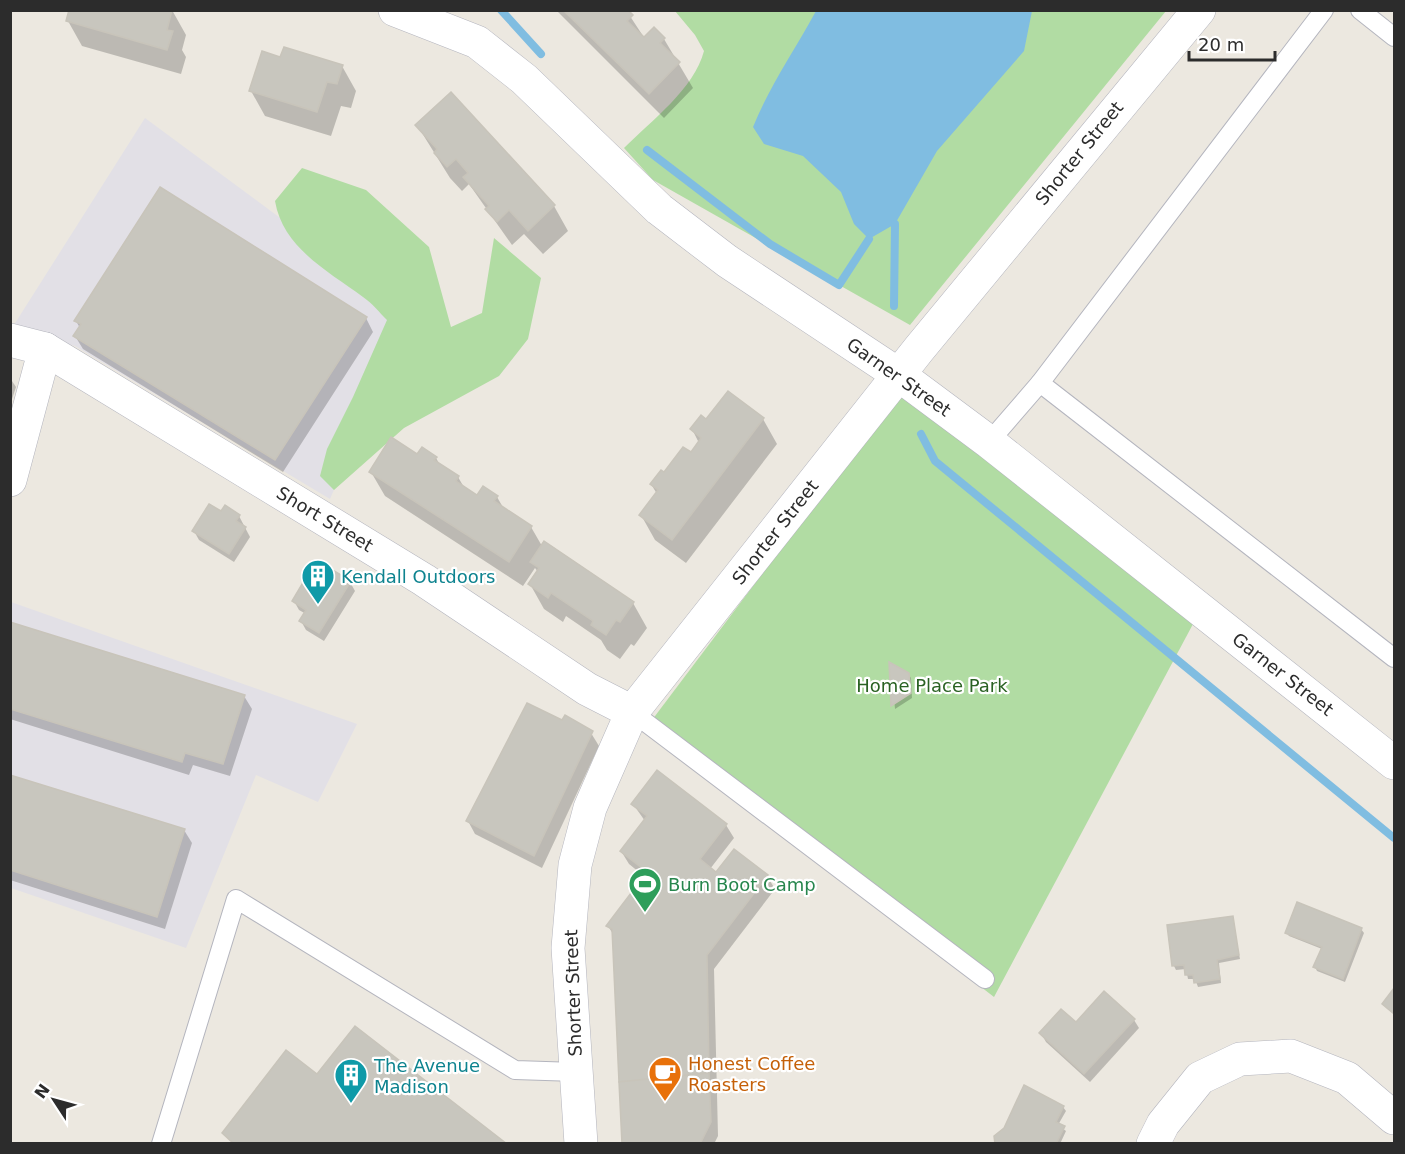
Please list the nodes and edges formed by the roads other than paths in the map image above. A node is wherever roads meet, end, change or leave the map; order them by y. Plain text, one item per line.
1 (1199, 10) edge
2 (1324, 10) edge
3 (1360, 10) edge
4 (415, 14) edge
5 (1395, 37) edge
6 (10, 340) edge
7 (45, 349) junction
8 (899, 375) junction
9 (1040, 383) junction
10 (989, 442) junction
11 (10, 480) edge
12 (1395, 658) edge
13 (632, 712) junction
14 (1395, 763) edge
15 (985, 979) dead end
16 (576, 1072) junction
17 (1395, 1118) edge
18 (161, 1143) edge
19 (582, 1143) edge
20 (1152, 1143) edge

1 - 8 street, Shorter Street
2 - 9 lane
3 - 5 lane
4 - 8 street, Garner Street
6 - 7 street, Short Street
7 - 11 street
7 - 13 street, Short Street
8 - 10 street, Garner Street
8 - 13 street, Shorter Street
9 - 10 lane
9 - 12 lane
10 - 14 street, Garner Street
13 - 15 lane
13 - 16 street, Shorter Street
16 - 18 lane
16 - 19 street, Shorter Street
17 - 20 street

